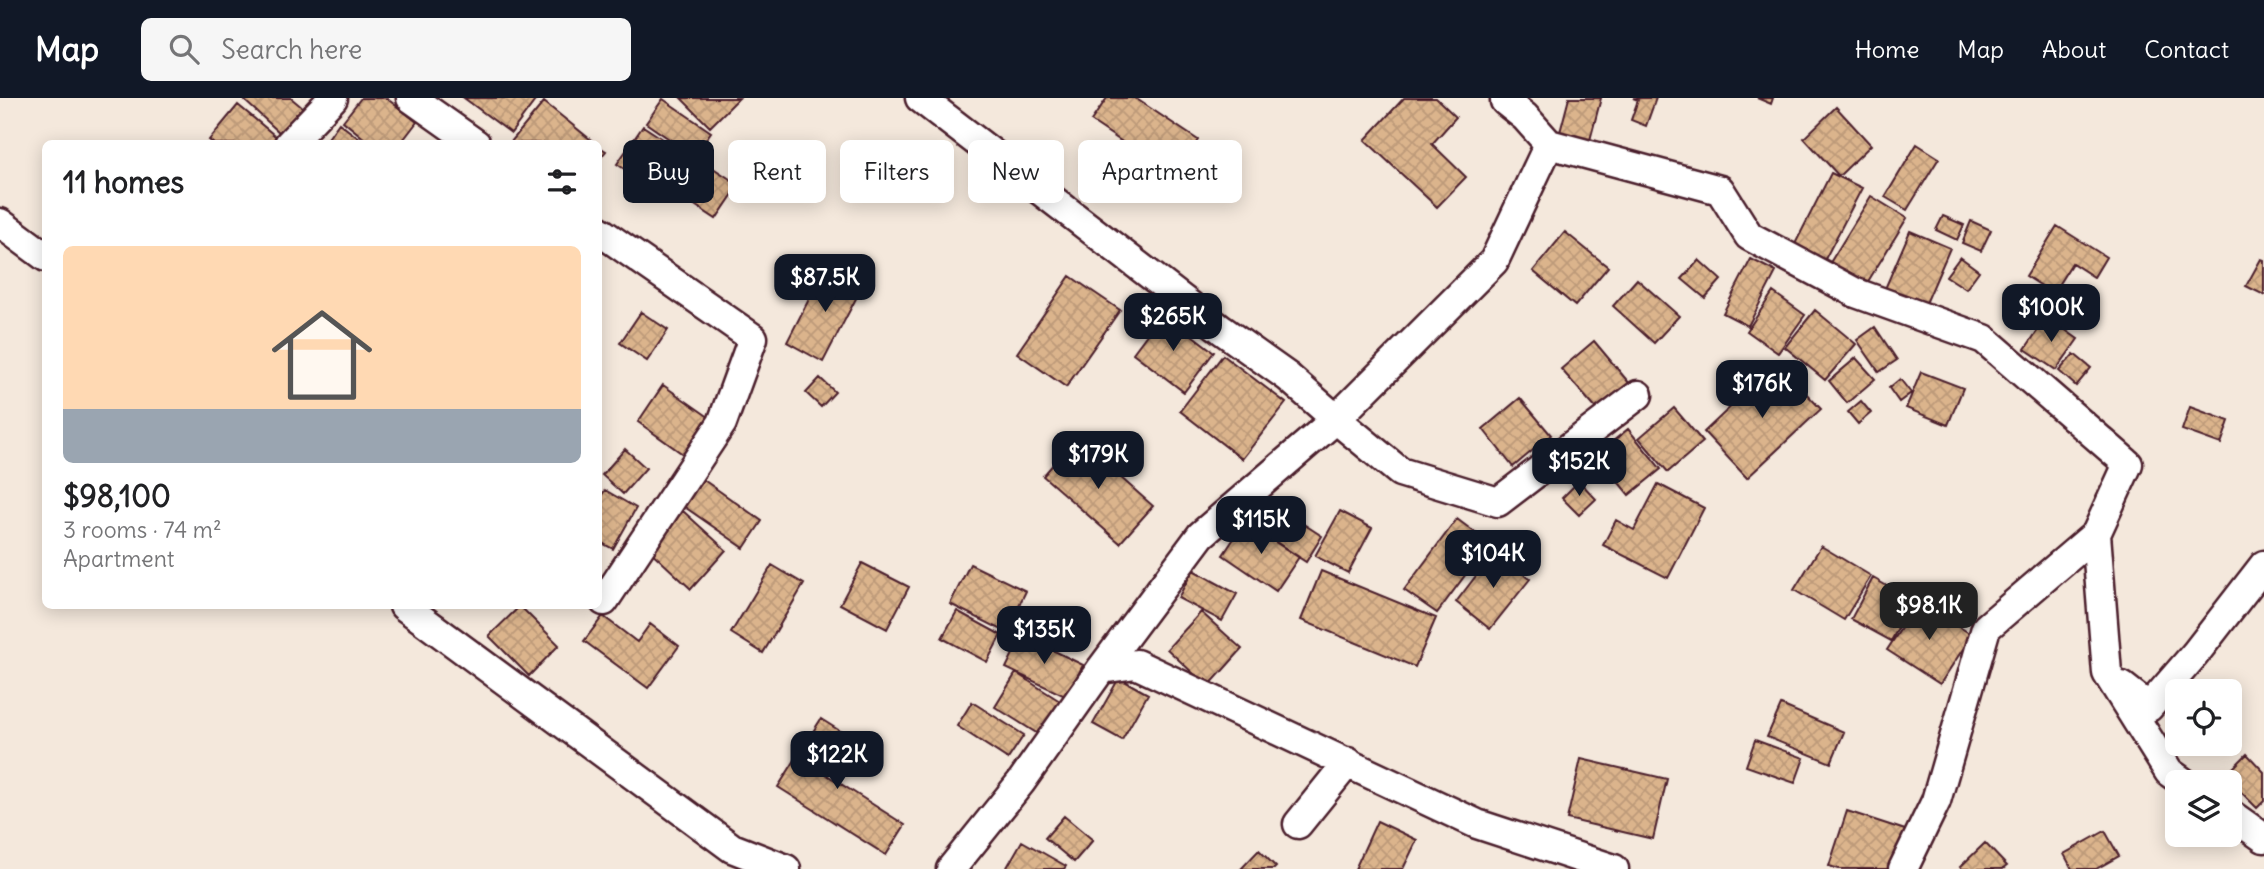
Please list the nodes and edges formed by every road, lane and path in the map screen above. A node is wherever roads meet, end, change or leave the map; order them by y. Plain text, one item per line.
1 (333, 98) edge
2 (411, 98) edge
3 (920, 98) edge
4 (1505, 98) edge
5 (293, 140) edge
6 (470, 140) edge
7 (1549, 144) junction
8 (0, 223) edge
9 (602, 233) edge
10 (42, 254) edge
11 (1638, 395) dead end
12 (1336, 419) junction
13 (2096, 534) junction
14 (2264, 565) edge
15 (604, 601) dead end
16 (408, 609) edge
17 (1101, 669) junction
18 (2107, 674) junction
19 (1348, 762) junction
20 (2168, 770) edge
21 (2242, 822) edge
22 (1298, 824) dead end
23 (2264, 838) edge
24 (1563, 861) edge
25 (786, 869) edge
26 (951, 869) edge
27 (1614, 869) edge
28 (1903, 869) edge

1 - 5 street
2 - 6 street
3 - 12 street
4 - 7 street
7 - 12 street
7 - 13 street
8 - 10 street
9 - 15 street
11 - 12 street
12 - 17 street
13 - 18 street
13 - 28 street
14 - 18 street
16 - 25 street
17 - 19 street
17 - 26 street
18 - 20 street
19 - 22 street
19 - 24 street
21 - 23 street
24 - 27 street

